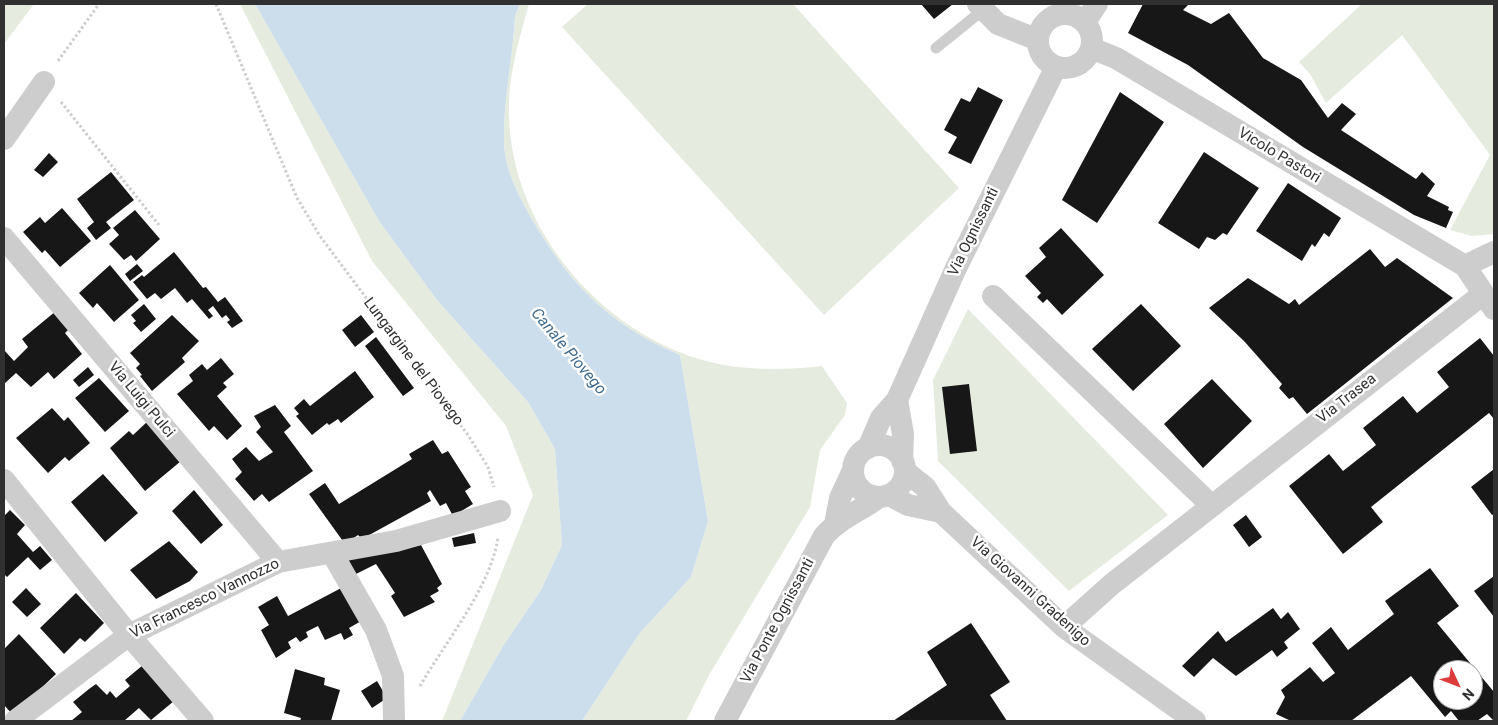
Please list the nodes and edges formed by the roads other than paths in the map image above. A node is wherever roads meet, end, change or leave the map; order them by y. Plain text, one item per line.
1 (1097, 4) edge
2 (980, 7) edge
3 (1085, 22) junction
4 (1038, 40) junction
5 (936, 48) dead end
6 (1091, 48) junction
7 (1056, 67) junction
8 (44, 82) road end
9 (4, 139) edge
10 (4, 238) edge
11 (1494, 252) edge
12 (1465, 266) junction
13 (993, 296) dead end
14 (1489, 301) edge
15 (897, 400) junction
16 (868, 448) junction
17 (904, 466) junction
18 (852, 472) junction
19 (4, 480) edge
20 (884, 496) junction
21 (1211, 505) junction
22 (500, 511) road end
23 (941, 512) junction
24 (835, 524) junction
25 (332, 553) junction
26 (278, 562) junction
27 (1064, 627) junction
28 (129, 635) junction
29 (16, 721) edge
30 (203, 721) edge
31 (394, 721) edge
32 (725, 721) edge
33 (1195, 721) edge

1 - 3 street
2 - 4 street
2 - 5 lane
3 - 4 street
3 - 6 street
4 - 7 street
6 - 7 street
6 - 12 street, Vicolo Pastori
7 - 15 street, Via Ognissanti
8 - 9 street
10 - 26 street, Via Luigi Pulci
11 - 12 street
12 - 14 street, Vicolo Pastori
13 - 21 street
14 - 21 street, Via Trasea
15 - 16 street, Via Ognissanti
15 - 17 street
16 - 17 street
16 - 18 street
17 - 20 street
17 - 23 street, Via Giovanni Gradenigo
18 - 20 street
18 - 24 street, Via Ponte Ognissanti
19 - 28 street
20 - 23 street
20 - 24 street, Via Ponte Ognissanti
21 - 27 street, Via Trasea
22 - 25 street, Via Francesco Vannozzo
23 - 27 street, Via Giovanni Gradenigo
24 - 32 street, Via Ponte Ognissanti
25 - 26 street, Via Francesco Vannozzo
25 - 31 street
26 - 28 street, Via Francesco Vannozzo
27 - 33 street, Via Giovanni Gradenigo
28 - 29 street, Via Francesco Vannozzo
28 - 30 street

